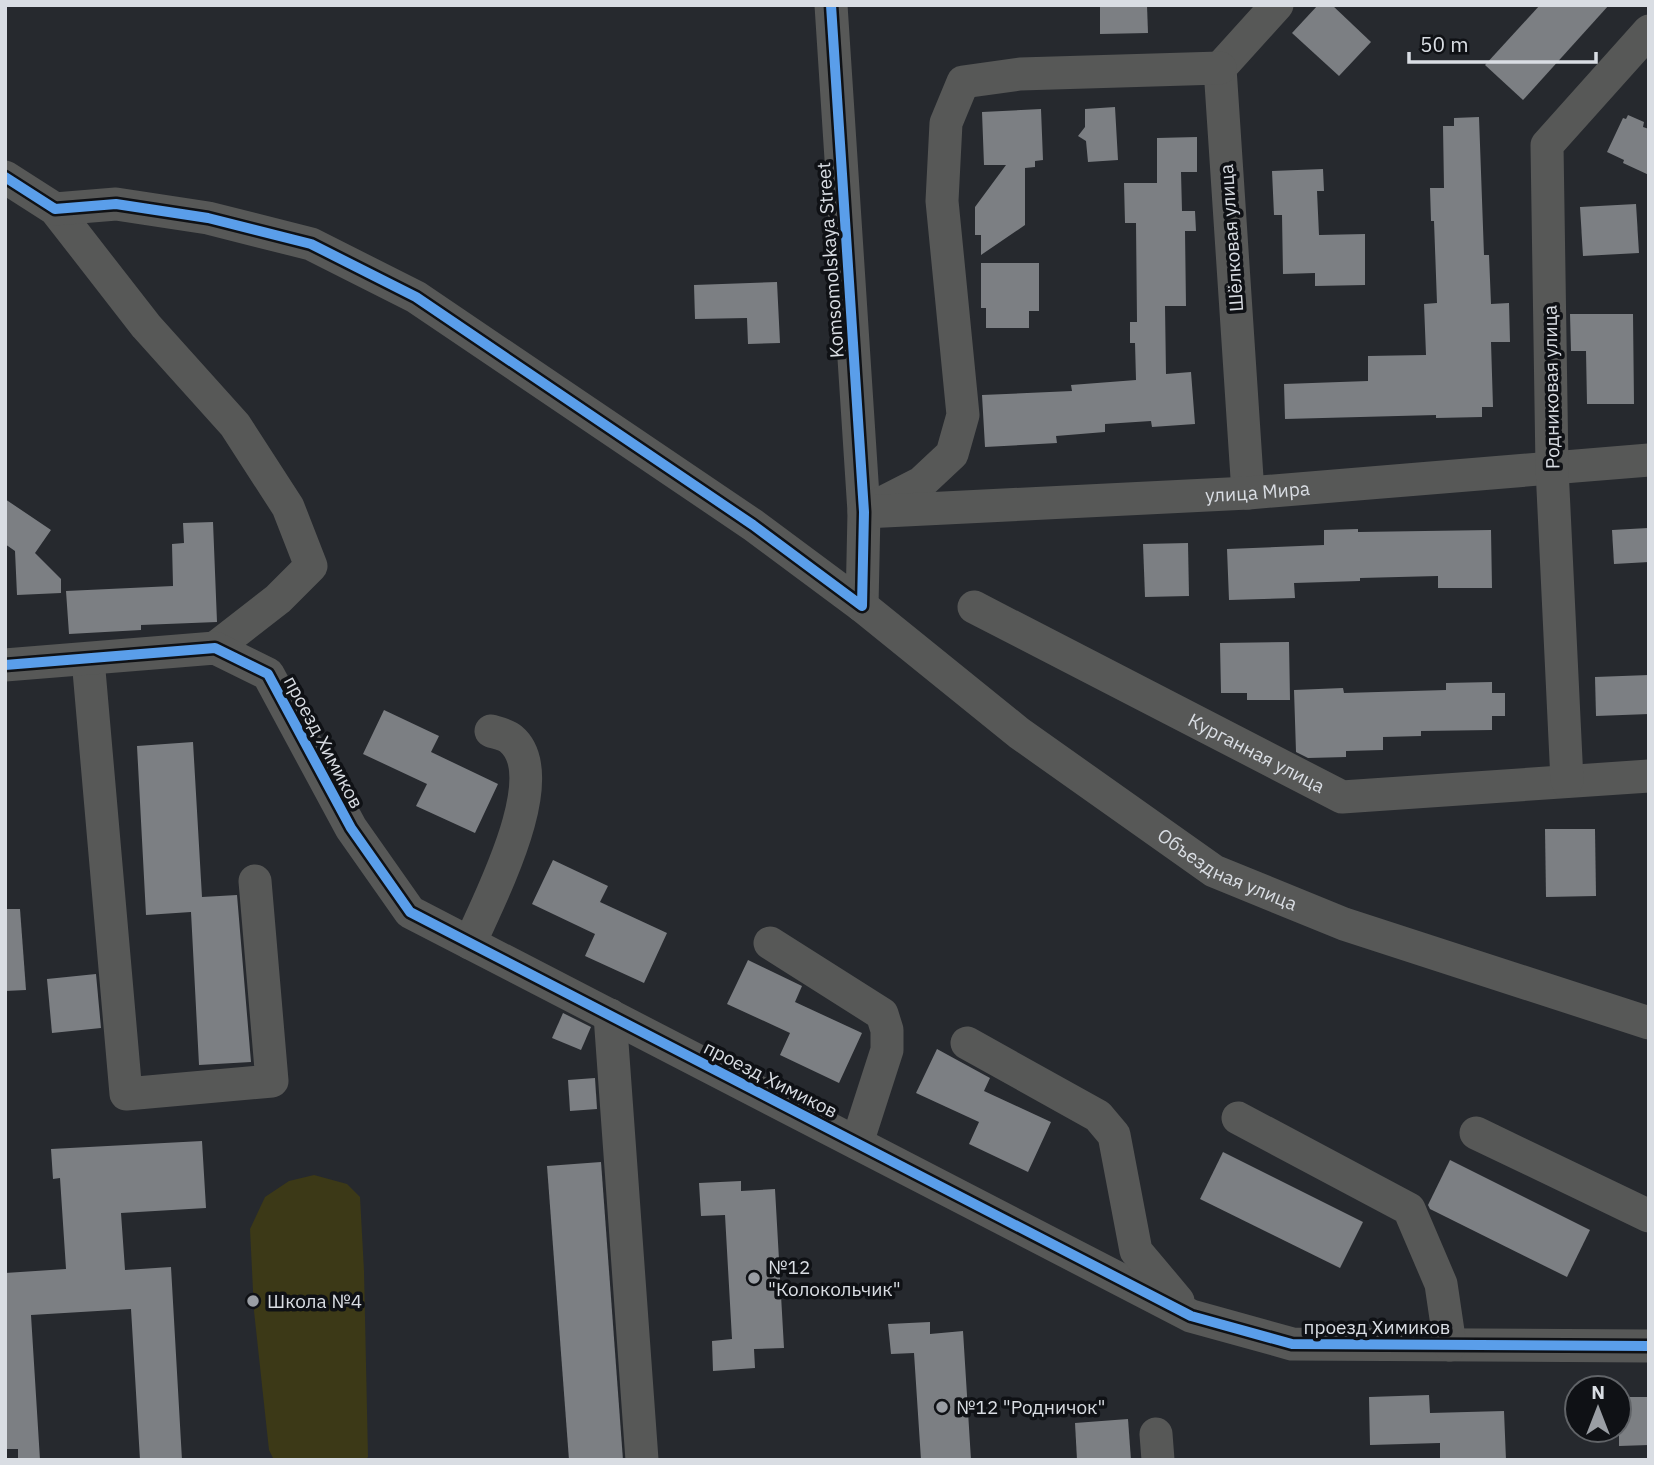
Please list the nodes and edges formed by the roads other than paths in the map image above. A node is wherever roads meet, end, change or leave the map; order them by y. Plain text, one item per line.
1 (831, 5) edge
2 (1277, 5) edge
3 (1649, 31) edge
4 (1220, 68) junction
5 (5, 177) edge
6 (55, 209) junction
7 (1649, 460) edge
8 (1552, 468) junction
9 (1248, 493) junction
10 (864, 512) junction
11 (862, 606) junction
12 (974, 607) dead end
13 (215, 648) junction
14 (88, 659) junction
15 (5, 665) edge
16 (491, 731) dead end
17 (1649, 776) edge
18 (1567, 782) junction
19 (255, 881) dead end
20 (470, 943) junction
21 (770, 943) dead end
22 (610, 1015) junction
23 (1649, 1023) edge
24 (967, 1043) dead end
25 (1238, 1118) dead end
26 (1476, 1133) dead end
27 (857, 1143) junction
28 (1649, 1216) edge
29 (1191, 1316) junction
30 (1450, 1345) junction
31 (1649, 1346) edge
32 (642, 1460) edge

1 - 10 street, Komsomolskaya Street
2 - 4 street
3 - 8 street, Родниковая улица
4 - 9 street, Шёлковая улица
4 - 10 street
5 - 6 street
6 - 11 street, Объездная улица
6 - 13 street
7 - 8 street, улица Мира
8 - 9 street, улица Мира
8 - 18 street, Родниковая улица
9 - 10 street, улица Мира
10 - 11 street, Komsomolskaya Street
11 - 23 street, Объездная улица
12 - 18 street, Курганная улица
13 - 14 street
13 - 20 street, проезд Химиков
14 - 15 street
14 - 19 street
16 - 20 street
17 - 18 street, Курганная улица
20 - 22 street, проезд Химиков
21 - 27 street
22 - 27 street, проезд Химиков
22 - 32 street
24 - 29 street
25 - 30 street
26 - 28 street
27 - 29 street, проезд Химиков
29 - 30 street, проезд Химиков
30 - 31 street, проезд Химиков

